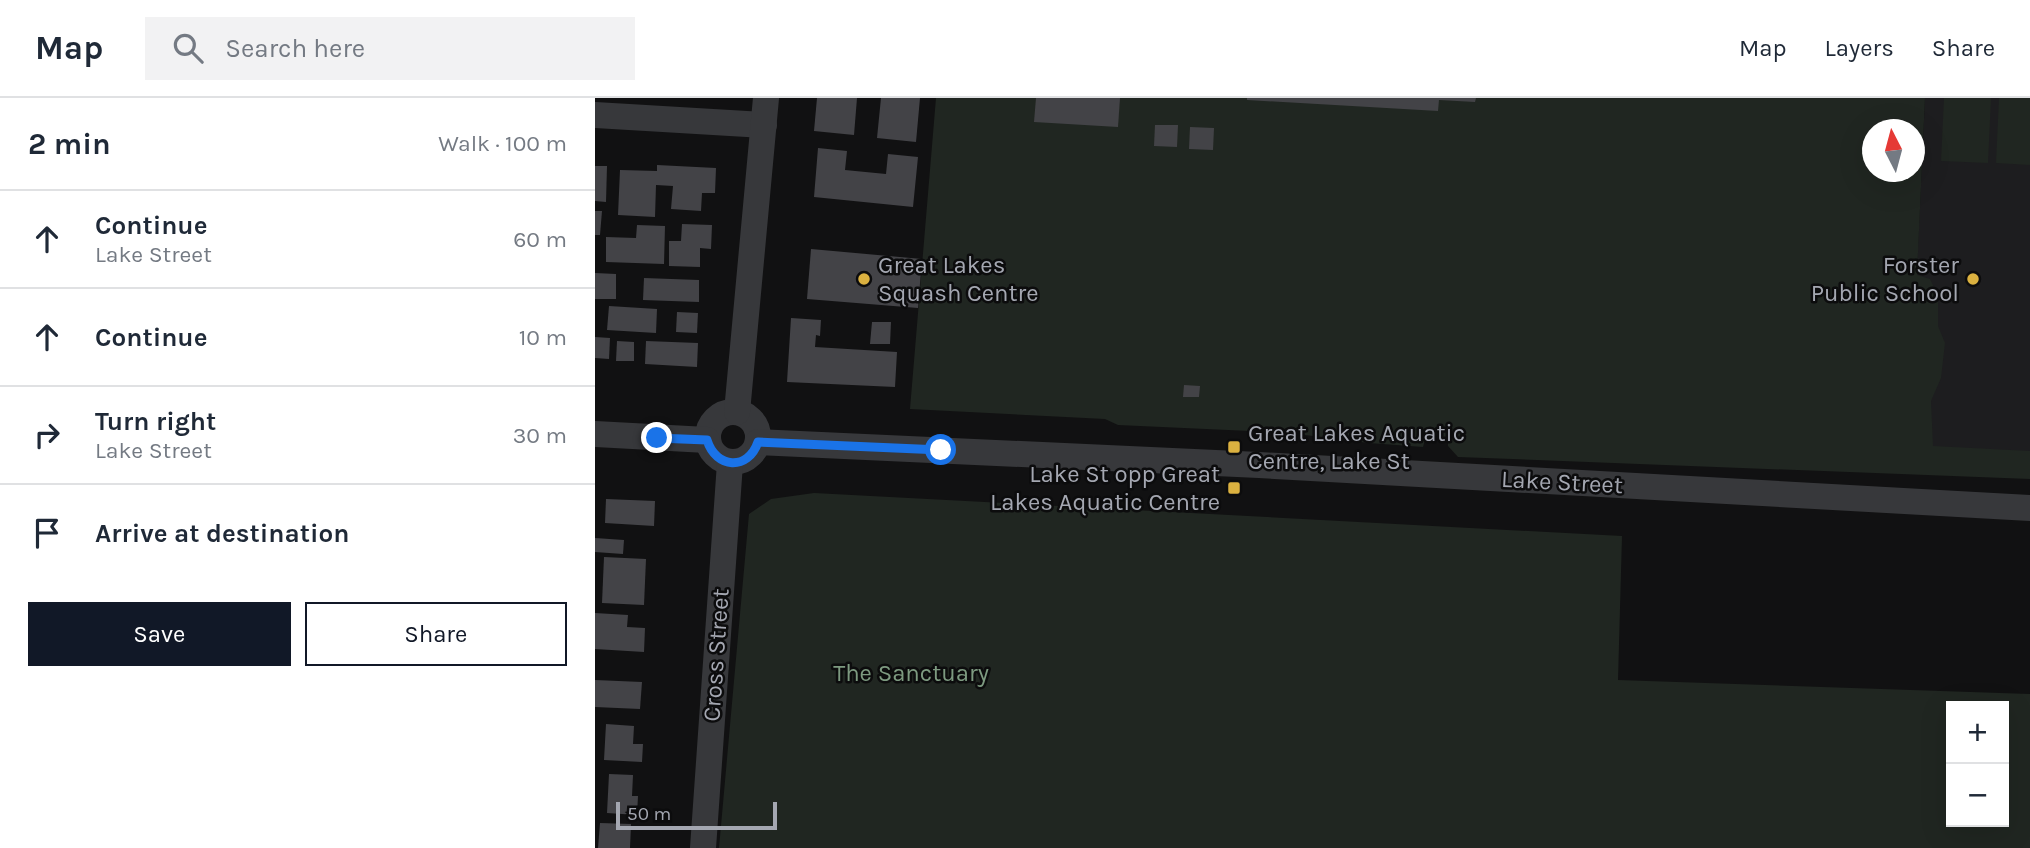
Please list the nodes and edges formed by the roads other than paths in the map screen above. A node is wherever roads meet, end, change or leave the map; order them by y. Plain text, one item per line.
1 (766, 98) edge
2 (595, 115) edge
3 (764, 125) junction
4 (737, 412) junction
5 (595, 434) edge
6 (707, 440) junction
7 (758, 442) junction
8 (730, 463) junction
9 (2030, 508) edge
10 (703, 848) edge

1 - 3 street
2 - 3 street
3 - 4 street
4 - 6 street
4 - 7 street
5 - 6 street
6 - 8 street
7 - 8 street
7 - 9 street, Lake Street
8 - 10 street, Cross Street

